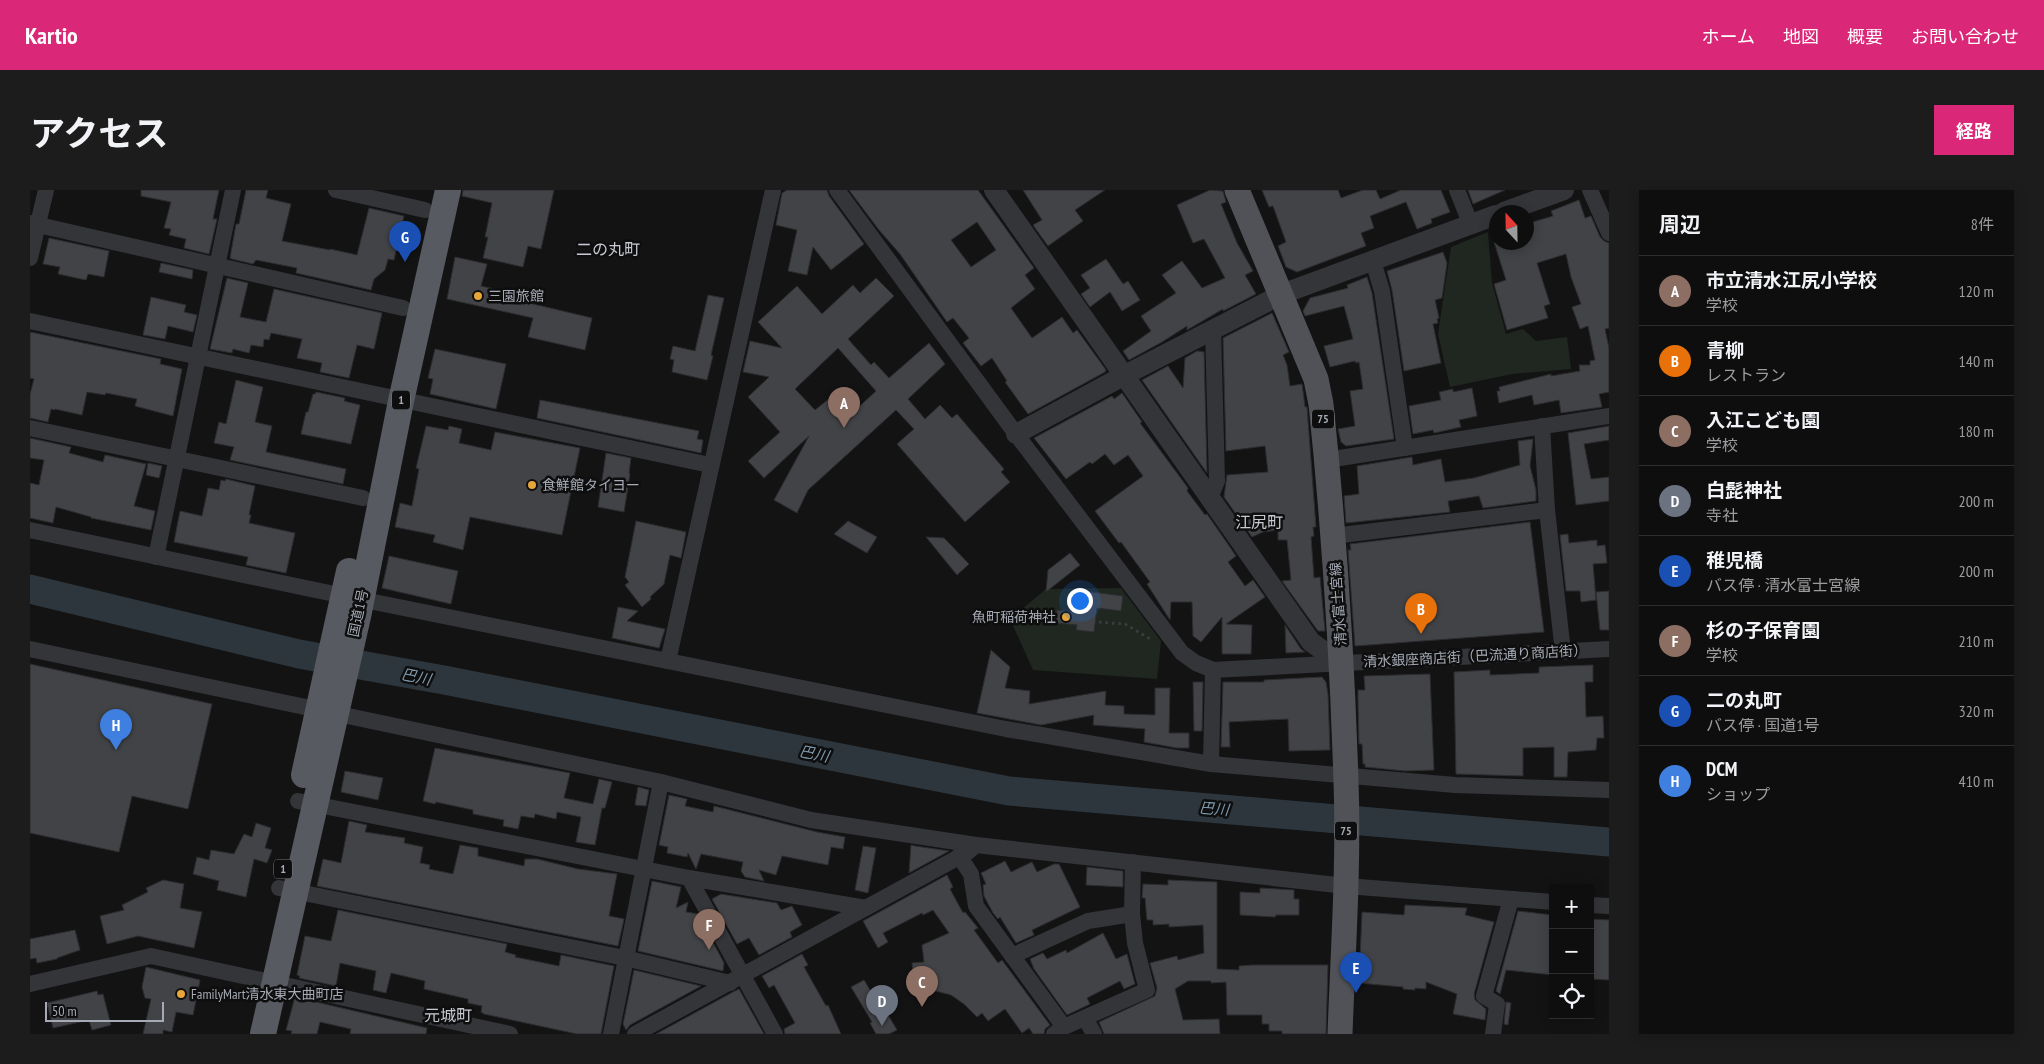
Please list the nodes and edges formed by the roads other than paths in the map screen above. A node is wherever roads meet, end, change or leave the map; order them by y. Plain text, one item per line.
1 (46, 190) edge
2 (233, 190) edge
3 (336, 190) edge
4 (448, 190) edge
5 (773, 190) edge
6 (837, 190) edge
7 (1237, 190) edge
8 (1457, 190) edge
9 (1564, 190) edge
10 (1590, 190) edge
11 (1000, 192) edge
12 (427, 200) edge
13 (1523, 205) edge
14 (1489, 218) edge
15 (34, 223) edge
16 (1471, 225) junction
17 (1609, 233) edge
18 (30, 258) edge
19 (1373, 261) junction
20 (217, 264) junction
21 (1282, 294) junction
22 (403, 308) junction
23 (30, 321) edge
24 (1213, 328) junction
25 (197, 358) junction
26 (1123, 376) junction
27 (392, 399) junction
28 (1609, 416) edge
29 (1542, 426) junction
30 (30, 428) edge
31 (1016, 434) junction
32 (1405, 448) junction
33 (177, 460) junction
34 (1327, 460) junction
35 (710, 466) junction
36 (363, 498) junction
37 (1210, 498) junction
38 (1546, 510) junction
39 (30, 530) edge
40 (1333, 536) junction
41 (156, 557) junction
42 (351, 604) junction
43 (1609, 648) edge
44 (30, 649) edge
45 (1563, 652) junction
46 (668, 661) junction
47 (1342, 664) junction
48 (1213, 670) junction
49 (327, 709) junction
50 (1211, 764) junction
51 (1346, 778) junction
52 (661, 782) junction
53 (1609, 790) edge
54 (306, 803) junction
55 (976, 845) junction
56 (960, 856) junction
57 (1133, 862) junction
58 (644, 870) junction
59 (689, 878) junction
60 (1346, 883) junction
61 (287, 890) junction
62 (1511, 899) junction
63 (1549, 902) edge
64 (1594, 905) edge
65 (1609, 906) edge
66 (866, 908) junction
67 (1132, 914) junction
68 (1012, 956) junction
69 (625, 958) junction
70 (737, 979) junction
71 (266, 980) junction
72 (30, 984) edge
73 (1085, 1018) junction
74 (1059, 1031) edge
75 (246, 1034) edge
76 (263, 1034) edge
77 (510, 1034) edge
78 (611, 1034) edge
79 (635, 1034) edge
80 (774, 1034) edge
81 (1094, 1034) edge
82 (1340, 1034) edge
83 (1493, 1034) edge

1 - 15 street
2 - 20 street
3 - 12 street
4 - 27 highway, 国道1号 / 1
5 - 35 street
6 - 31 street
7 - 21 main road, 清水富士宮線 / 75
8 - 16 street
9 - 13 street
10 - 17 street
11 - 26 street
12 - 22 highway, 国道1号 / 1
14 - 16 street
15 - 18 street
15 - 20 street
16 - 19 street
19 - 21 street
19 - 32 street
20 - 22 street
20 - 25 street
21 - 24 street
21 - 34 main road, 清水富士宮線 / 75
22 - 27 highway, 国道1号 / 1
23 - 25 street
24 - 26 street
24 - 37 street
25 - 27 street
25 - 33 street
26 - 31 street
26 - 37 street
27 - 35 street
27 - 36 highway, 国道1号 / 1
27 - 42 highway, 国道1号 / 1
28 - 29 street
29 - 32 street
29 - 38 street
30 - 33 street
31 - 48 street
32 - 34 street
33 - 36 street
33 - 41 street
34 - 40 main road, 清水富士宮線 / 75
35 - 46 street
36 - 42 highway, 国道1号 / 1
37 - 47 street
38 - 40 street
38 - 45 street
39 - 41 street
40 - 47 main road, 清水富士宮線 / 75
41 - 42 street
42 - 46 street
42 - 49 highway, 国道1号 / 1
43 - 45 street, 清水銀座商店街（巴流通り商店街）
44 - 49 street
45 - 47 street, 清水銀座商店街（巴流通り商店街）
46 - 50 street
47 - 48 street, 清水銀座商店街（巴流通り商店街）
47 - 51 main road, 清水富士宮線 / 75
48 - 50 street
49 - 52 street
49 - 54 highway, 国道1号 / 1
50 - 51 street
51 - 53 street
51 - 60 main road, 清水富士宮線 / 75
52 - 55 street
52 - 58 street
54 - 58 street
54 - 61 highway, 国道1号 / 1
55 - 56 street
55 - 57 street
56 - 66 street
56 - 68 street
57 - 60 street
57 - 67 street
58 - 59 street
58 - 69 street
59 - 66 street
59 - 70 street
60 - 62 street
60 - 82 main road, 清水富士宮線 / 75
61 - 69 street
61 - 71 highway, 国道1号 / 1
62 - 63 street
62 - 83 street
64 - 65 street
66 - 70 street
67 - 68 street
67 - 73 street
68 - 74 street
69 - 70 street
69 - 78 street
70 - 79 street
70 - 80 street
71 - 72 street
71 - 75 highway, 国道1号 / 1
71 - 76 highway, 国道1号 / 1
71 - 77 street
73 - 74 street
73 - 81 street

